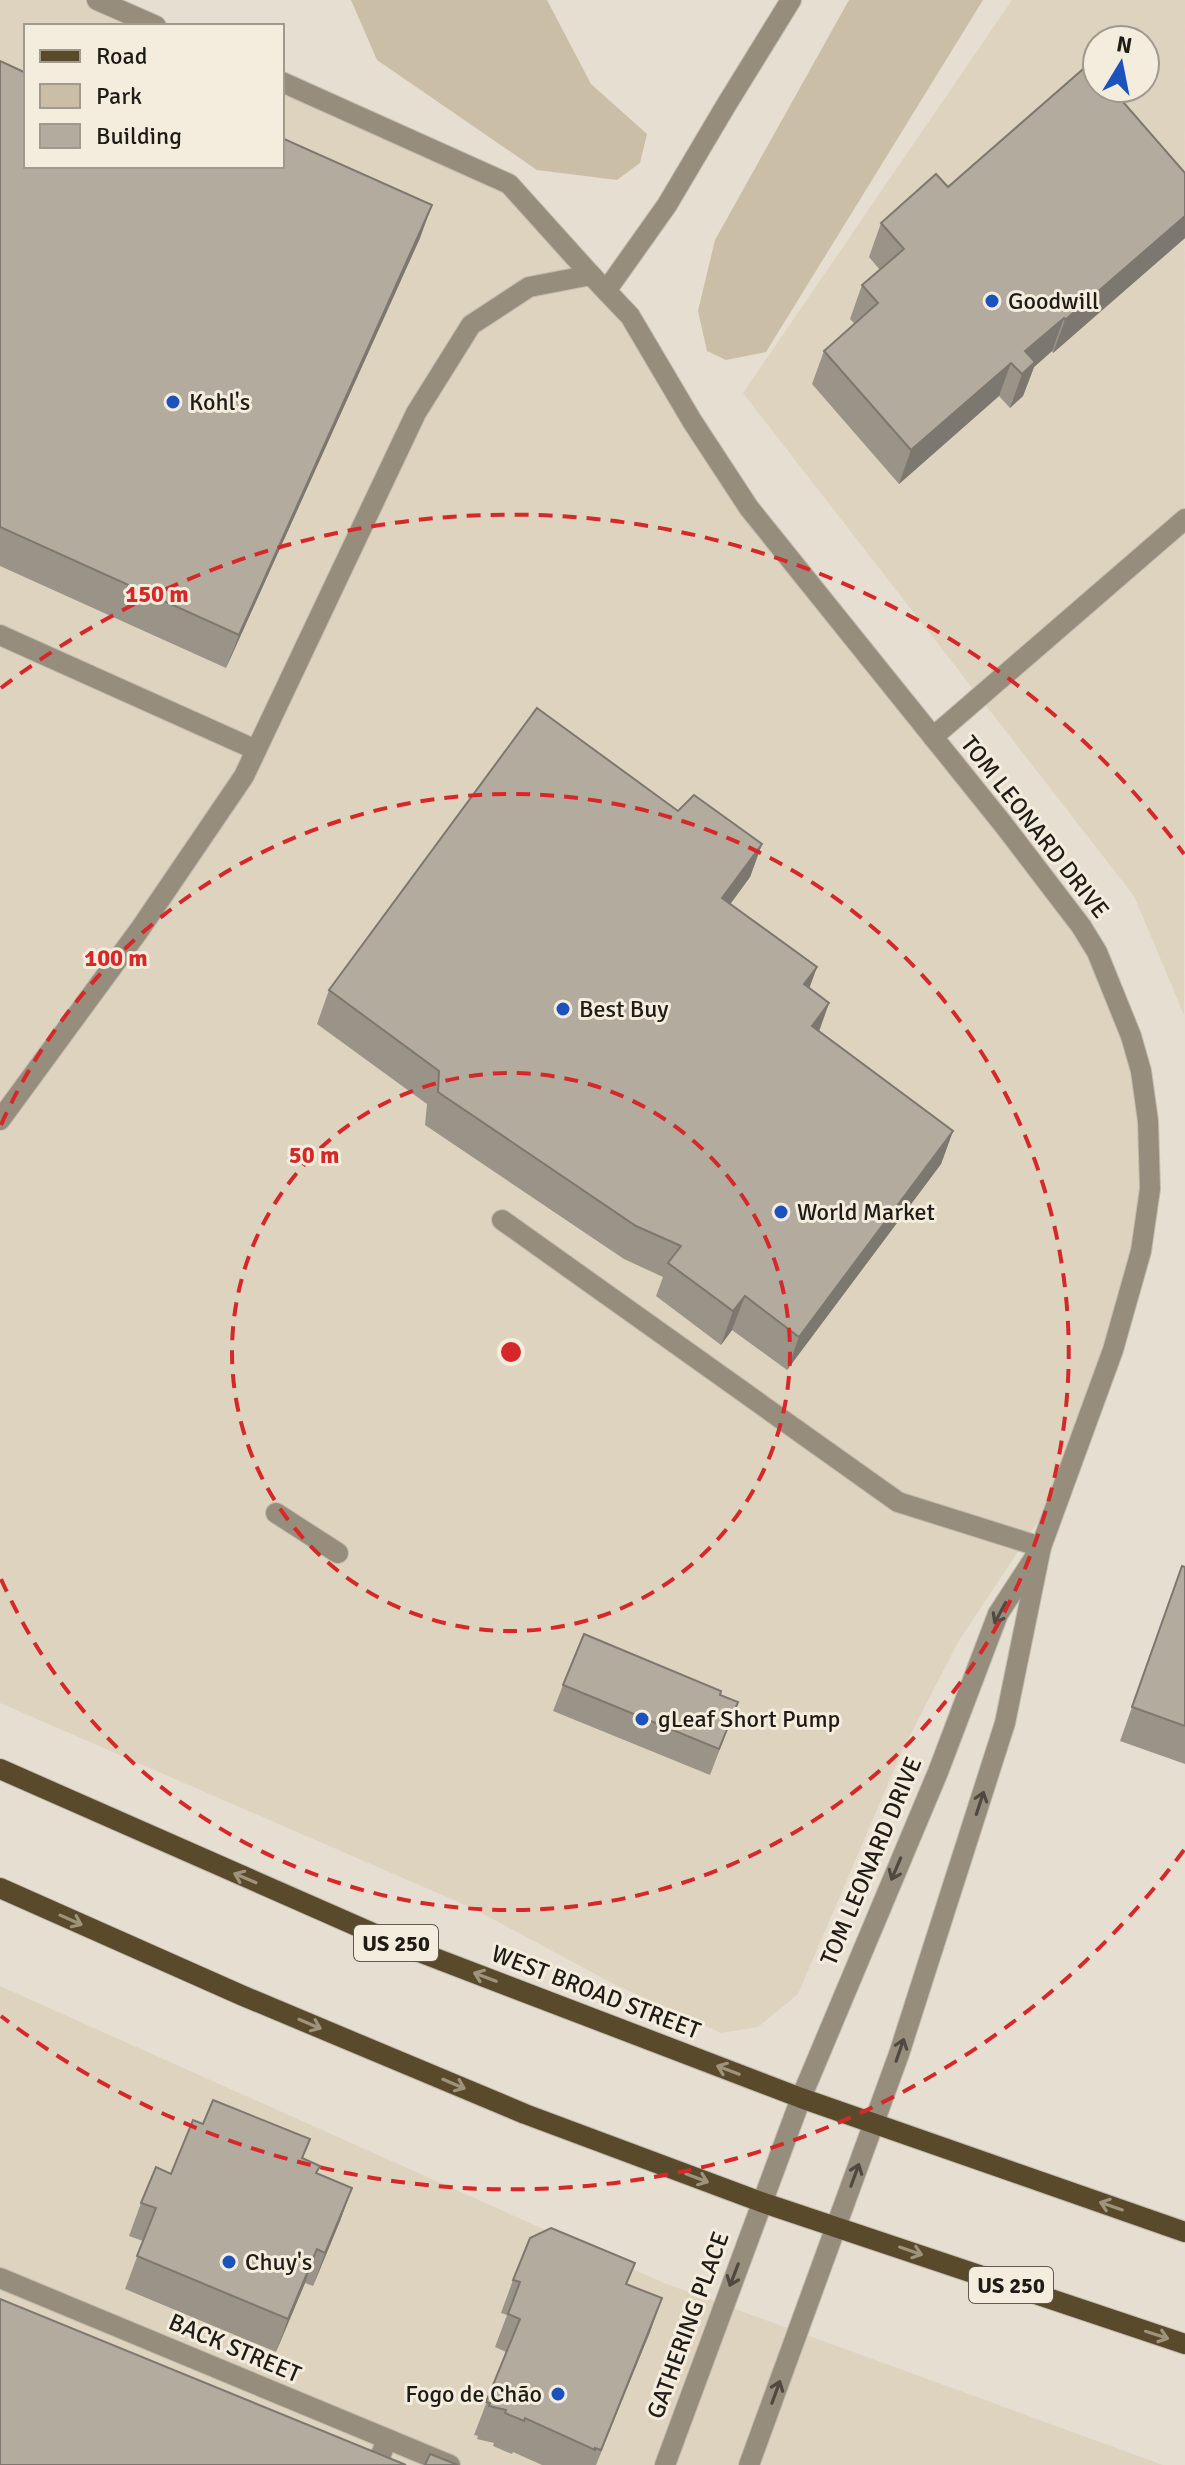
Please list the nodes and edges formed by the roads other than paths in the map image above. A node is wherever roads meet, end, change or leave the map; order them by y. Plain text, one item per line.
1 (97, 0) edge
2 (791, 0) edge
3 (151, 24) edge
4 (284, 83) edge
5 (591, 275) junction
6 (606, 291) junction
7 (1185, 519) edge
8 (0, 635) edge
9 (933, 737) junction
10 (256, 750) junction
11 (0, 1120) edge
12 (502, 1220) dead end
13 (276, 1513) dead end
14 (1041, 1547) junction
15 (338, 1553) dead end
16 (0, 1769) edge
17 (0, 1888) edge
18 (801, 2098) junction
19 (874, 2124) junction
20 (761, 2202) junction
21 (837, 2226) junction
22 (1185, 2232) edge
23 (0, 2278) edge
24 (1185, 2344) edge
25 (387, 2439) junction
26 (377, 2465) edge
27 (450, 2465) edge
28 (665, 2465) edge
29 (749, 2465) edge

1 - 3 street
2 - 6 street
4 - 5 street, TOM LEONARD DRIVE
5 - 6 street, TOM LEONARD DRIVE
5 - 10 street
6 - 9 street, TOM LEONARD DRIVE
7 - 9 street
8 - 10 street
9 - 14 street, TOM LEONARD DRIVE
10 - 11 street
12 - 14 street
13 - 15 street
14 -> 18 street, TOM LEONARD DRIVE
19 -> 14 street, TOM LEONARD DRIVE
18 -> 16 main road, WEST BROAD STREET / US 250
17 -> 20 main road, US 250
18 - 19 main road, WEST BROAD STREET / US 250
18 - 20 street, TOM LEONARD DRIVE
21 -> 19 street, TOM LEONARD DRIVE
22 -> 19 main road, WEST BROAD STREET / US 250
20 - 21 main road, US 250
20 -> 28 street, GATHERING PLACE
21 -> 24 main road, US 250
29 -> 21 street
23 - 25 street, BACK STREET
25 - 26 street
25 - 27 street, BACK STREET

